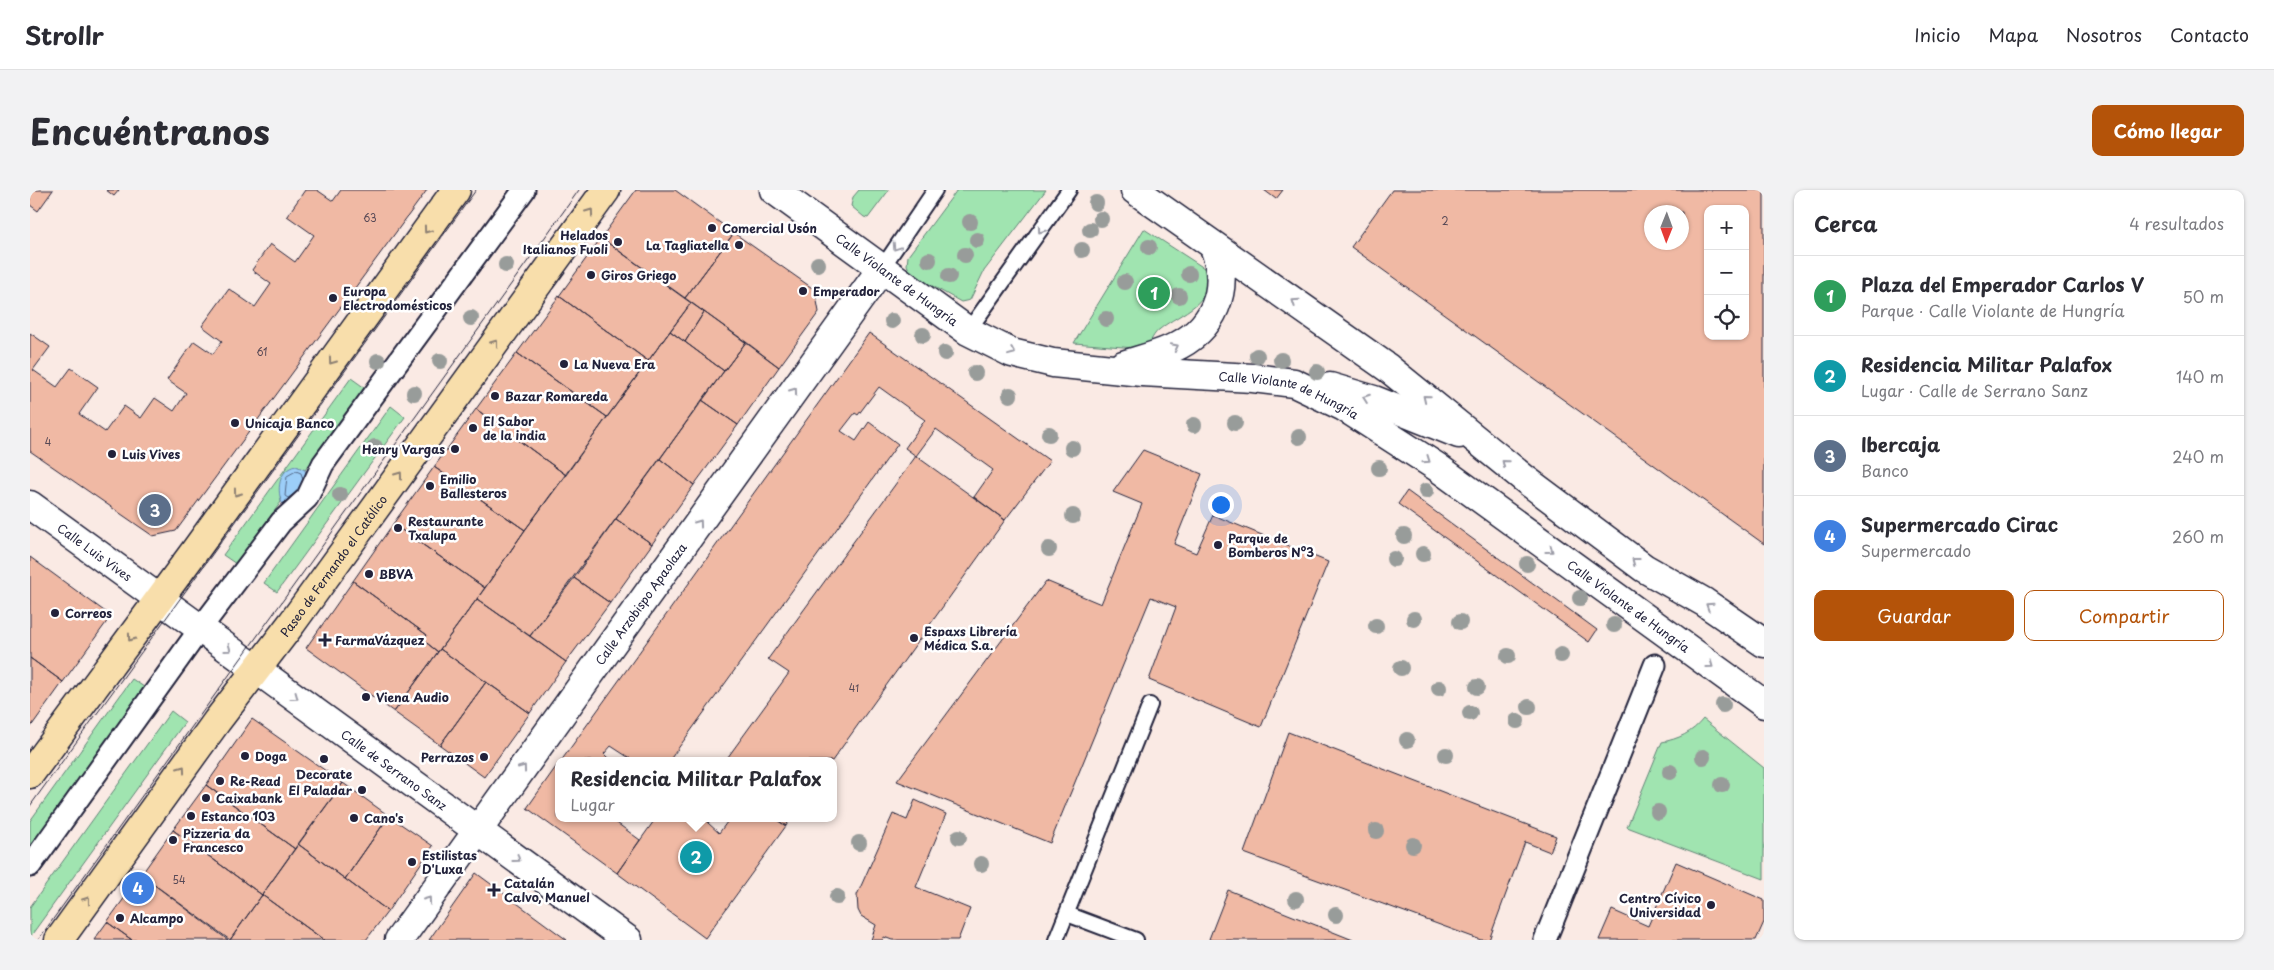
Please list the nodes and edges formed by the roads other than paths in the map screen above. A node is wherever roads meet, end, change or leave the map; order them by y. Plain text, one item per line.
1 (456, 190) edge
2 (524, 190) edge
3 (606, 190) edge
4 (774, 190) edge
5 (935, 190) edge
6 (1069, 190) edge
7 (1135, 190) edge
8 (1214, 246) junction
9 (882, 268) junction
10 (968, 331) junction
11 (1112, 368) junction
12 (1294, 383) junction
13 (1477, 440) junction
14 (30, 505) edge
15 (160, 599) junction
16 (200, 629) junction
17 (1764, 643) edge
18 (1655, 665) dead end
19 (256, 669) junction
20 (1764, 704) edge
21 (1150, 705) dead end
22 (30, 774) edge
23 (478, 830) junction
24 (30, 866) edge
25 (1067, 914) junction
26 (59, 940) edge
27 (400, 940) edge
28 (628, 940) edge
29 (1056, 940) edge
30 (1136, 940) edge
31 (1545, 940) edge

1 -> 15 main road
2 - 16 street
19 -> 3 main road, Paseo de Fernando el Católico
4 - 9 main road, Calle Violante de Hungría
5 -> 9 lane
6 -> 10 lane
7 - 8 main road
11 -> 8 main road
13 -> 8 main road
9 - 10 main road, Calle Violante de Hungría
23 -> 9 main road, Calle Arzobispo Apaolaza
10 -> 11 main road, Calle Violante de Hungría
11 - 12 main road, Calle Violante de Hungría
13 -> 12 main road
12 -> 20 main road, Calle Violante de Hungría
17 -> 13 main road
14 - 15 main road, Calle Luis Vives
15 - 16 main road, Calle de Serrano Sanz
15 -> 22 main road
16 -> 19 main road, Calle de Serrano Sanz
16 - 24 street
18 - 31 street
19 -> 23 main road, Calle de Serrano Sanz
26 -> 19 main road, Paseo de Fernando el Católico
21 - 25 lane
27 -> 23 main road, Calle Arzobispo Apaolaza
23 -> 28 main road, Calle de Serrano Sanz
25 - 29 lane
25 - 30 lane

